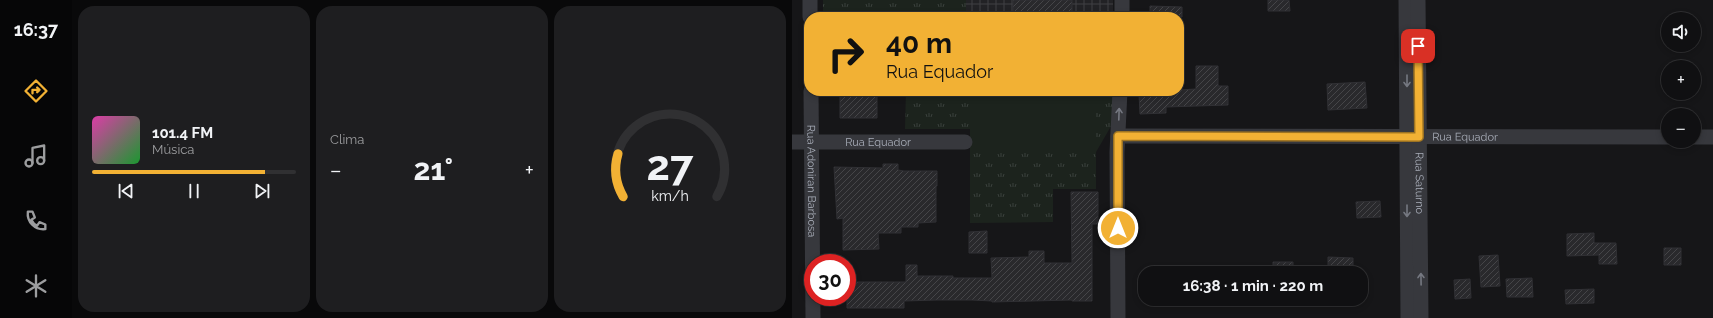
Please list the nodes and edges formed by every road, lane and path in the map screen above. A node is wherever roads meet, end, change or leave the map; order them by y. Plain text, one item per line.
1 (810, 0) edge
2 (1122, 0) edge
3 (1406, 0) edge
4 (1418, 0) edge
5 (810, 12) edge
6 (1122, 12) edge
7 (811, 96) edge
8 (1120, 96) edge
9 (1118, 136) junction
10 (1413, 137) junction
11 (1661, 137) edge
12 (1701, 137) edge
13 (1713, 137) edge
14 (792, 142) edge
15 (811, 142) junction
16 (965, 142) dead end
17 (813, 318) edge
18 (1118, 318) edge
19 (1408, 318) edge
20 (1421, 318) edge

1 - 5 street
2 - 6 street
3 -> 10 street, Rua Saturno
4 - 10 street, Rua Saturno
7 - 15 street, Rua Adoniran Barbosa
9 -> 8 street
9 - 10 street, Rua Equador
9 - 18 street
10 - 11 street, Rua Equador
10 -> 19 street, Rua Saturno
20 -> 10 street, Rua Saturno
12 - 13 street
14 - 15 street, Rua Equador
15 - 16 street, Rua Equador
15 - 17 street, Rua Adoniran Barbosa

